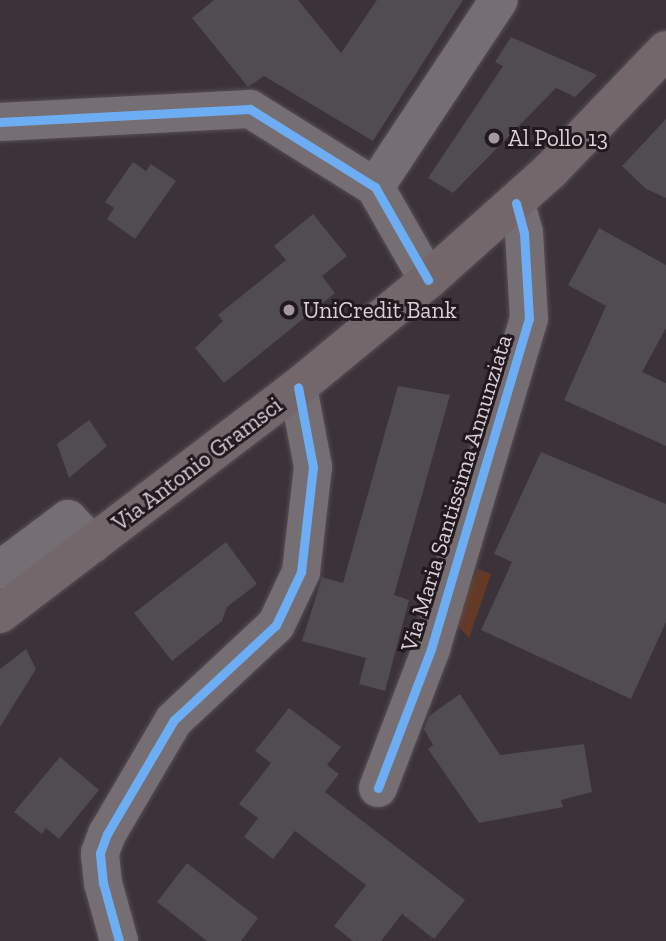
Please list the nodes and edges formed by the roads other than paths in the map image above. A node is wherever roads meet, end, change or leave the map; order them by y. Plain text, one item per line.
1 (499, 0) edge
2 (666, 50) edge
3 (0, 122) edge
4 (375, 187) junction
5 (516, 203) junction
6 (428, 280) junction
7 (298, 387) junction
8 (92, 544) junction
9 (0, 569) edge
10 (0, 614) edge
11 (378, 788) dead end
12 (119, 941) edge

1 - 4 street
2 - 5 main road, Via Antonio Gramsci
3 - 4 street
4 - 6 street
5 - 6 main road, Via Antonio Gramsci
5 - 11 street, Via Maria Santissima Annunziata
6 - 7 main road, Via Antonio Gramsci
7 - 8 main road, Via Antonio Gramsci
7 - 12 street
8 - 9 street
8 - 10 main road, Via Antonio Gramsci

